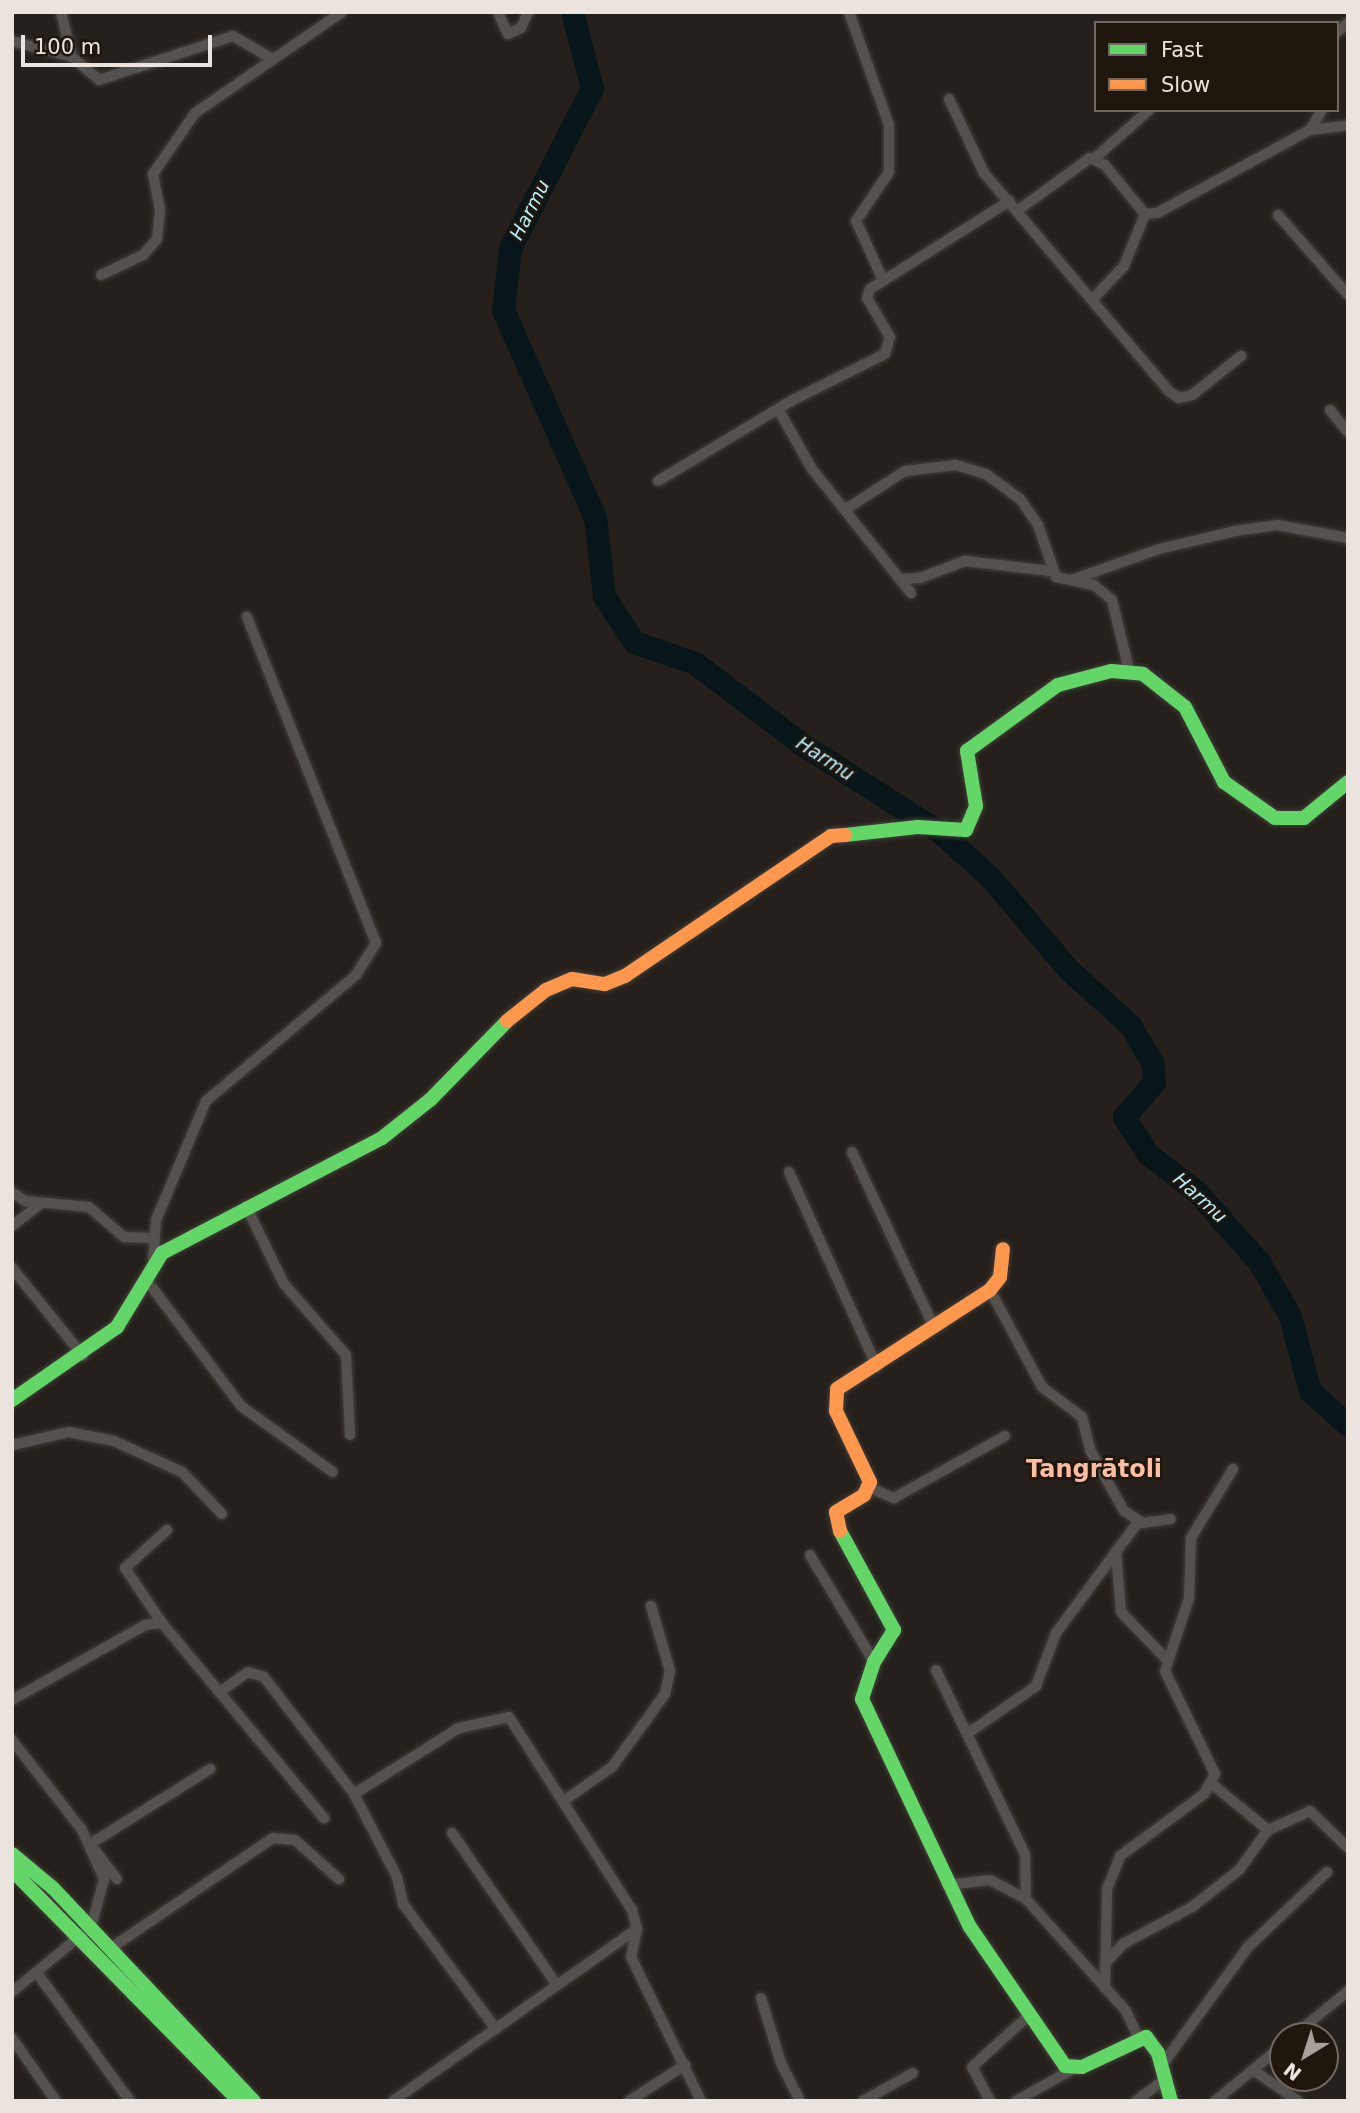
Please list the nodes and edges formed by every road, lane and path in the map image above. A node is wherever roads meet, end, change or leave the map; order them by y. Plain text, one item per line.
1 (61, 12) edge
2 (342, 12) edge
3 (498, 12) edge
4 (528, 12) edge
5 (849, 12) edge
6 (12, 41) edge
7 (72, 57) junction
8 (271, 58) junction
9 (949, 99) dead end
10 (1147, 112) edge
11 (1321, 112) edge
12 (1348, 125) edge
13 (1310, 130) junction
14 (1095, 158) junction
15 (1009, 201) junction
16 (1017, 211) junction
17 (1145, 214) junction
18 (1278, 215) dead end
19 (101, 275) dead end
20 (883, 280) junction
21 (1348, 295) edge
22 (1092, 300) junction
23 (1241, 356) dead end
24 (778, 409) junction
25 (1330, 410) dead end
26 (1348, 432) edge
27 (658, 481) dead end
28 (846, 509) junction
29 (1348, 538) edge
30 (1050, 571) junction
31 (901, 579) junction
32 (1074, 579) junction
33 (911, 593) dead end
34 (247, 617) dead end
35 (1129, 670) junction
36 (1348, 782) edge
37 (852, 1152) dead end
38 (789, 1172) dead end
39 (12, 1192) edge
40 (40, 1204) junction
41 (246, 1206) junction
42 (12, 1226) edge
43 (153, 1238) junction
44 (1003, 1249) dead end
45 (153, 1262) junction
46 (12, 1268) edge
47 (145, 1278) junction
48 (990, 1290) junction
49 (935, 1329) junction
50 (83, 1356) junction
51 (877, 1367) junction
52 (12, 1400) edge
53 (350, 1435) dead end
54 (1005, 1436) dead end
55 (12, 1445) edge
56 (1233, 1469) dead end
57 (333, 1472) dead end
58 (870, 1488) junction
59 (222, 1514) dead end
60 (1171, 1519) dead end
61 (1138, 1522) junction
62 (167, 1531) dead end
63 (1116, 1551) junction
64 (810, 1555) dead end
65 (651, 1606) dead end
66 (162, 1623) junction
67 (1167, 1660) junction
68 (874, 1661) junction
69 (936, 1670) dead end
70 (220, 1691) junction
71 (12, 1700) edge
72 (967, 1734) junction
73 (12, 1740) edge
74 (210, 1769) dead end
75 (1212, 1784) junction
76 (354, 1794) junction
77 (565, 1800) junction
78 (324, 1818) dead end
79 (1268, 1830) junction
80 (452, 1833) dead end
81 (90, 1844) junction
82 (1348, 1848) edge
83 (12, 1854) edge
84 (12, 1870) edge
85 (1327, 1872) dead end
86 (117, 1879) dead end
87 (339, 1879) dead end
88 (947, 1885) junction
89 (1026, 1899) junction
90 (637, 1929) junction
91 (87, 1931) junction
92 (111, 1948) junction
93 (1105, 1964) junction
94 (37, 1972) junction
95 (557, 1985) junction
96 (1105, 1988) junction
97 (1348, 1991) edge
98 (12, 1992) edge
99 (761, 1998) dead end
100 (1028, 2016) junction
101 (1310, 2022) edge
102 (496, 2029) junction
103 (1138, 2037) junction
104 (12, 2038) edge
105 (1269, 2057) edge
106 (685, 2065) junction
107 (1073, 2069) junction
108 (1253, 2070) junction
109 (1163, 2072) junction
110 (913, 2073) dead end
111 (56, 2101) edge
112 (130, 2101) edge
113 (239, 2101) edge
114 (254, 2101) edge
115 (393, 2101) edge
116 (629, 2101) edge
117 (701, 2101) edge
118 (800, 2101) edge
119 (863, 2101) edge
120 (990, 2101) edge
121 (1016, 2101) edge
122 (1136, 2101) edge
123 (1171, 2101) edge
124 (1215, 2101) edge
125 (1298, 2101) edge

1 - 7 street
2 - 8 street
3 - 4 street
5 - 20 street
6 - 7 street
7 - 8 street
8 - 19 street
9 - 15 street
10 - 14 street
11 - 13 street
12 - 13 street
13 - 17 street
14 - 16 street
14 - 17 street
15 - 16 street
15 - 20 street
16 - 22 street
17 - 22 street
18 - 21 street
20 - 24 street
22 - 23 street
24 - 27 street
24 - 28 street
25 - 26 street
28 - 30 street
28 - 31 street
29 - 32 street
30 - 31 street
30 - 32 street
31 - 33 street
32 - 35 street
34 - 43 street
35 - 36 street
35 - 41 street
37 - 49 street
38 - 51 street
39 - 40 street
40 - 42 street
40 - 43 street
41 - 45 street
41 - 53 street
43 - 45 street
44 - 48 street
45 - 47 street
46 - 50 street
47 - 50 street
47 - 57 street
48 - 49 street
48 - 61 street
49 - 51 street
50 - 52 street
51 - 58 street
54 - 58 street
55 - 59 street
56 - 67 street
58 - 68 street
60 - 61 street
61 - 63 street
62 - 66 street
63 - 67 street
63 - 72 street
64 - 68 street
65 - 77 street
66 - 70 street
66 - 71 street
67 - 75 street
68 - 88 street
69 - 72 street
70 - 76 street
70 - 78 street
72 - 89 street
73 - 81 street
74 - 81 street
75 - 79 street
75 - 93 street
76 - 77 street
76 - 102 street
77 - 90 street
79 - 82 street
79 - 93 street
80 - 95 street
81 - 86 street
81 - 91 street
83 - 91 street
84 - 91 street
85 - 109 street
87 - 92 street
88 - 89 street
88 - 100 street
89 - 96 street
90 - 95 street
90 - 106 street
91 - 92 street
91 - 94 street
91 - 113 street
92 - 114 street
93 - 96 street
94 - 98 street
94 - 112 street
95 - 102 street
96 - 103 street
97 - 101 street
99 - 118 street
100 - 107 street
100 - 120 street
102 - 115 street
103 - 107 street
103 - 109 street
104 - 111 street
105 - 108 street
106 - 116 street
106 - 117 street
107 - 121 street
108 - 124 street
108 - 125 street
109 - 122 street
109 - 123 street
110 - 119 street

